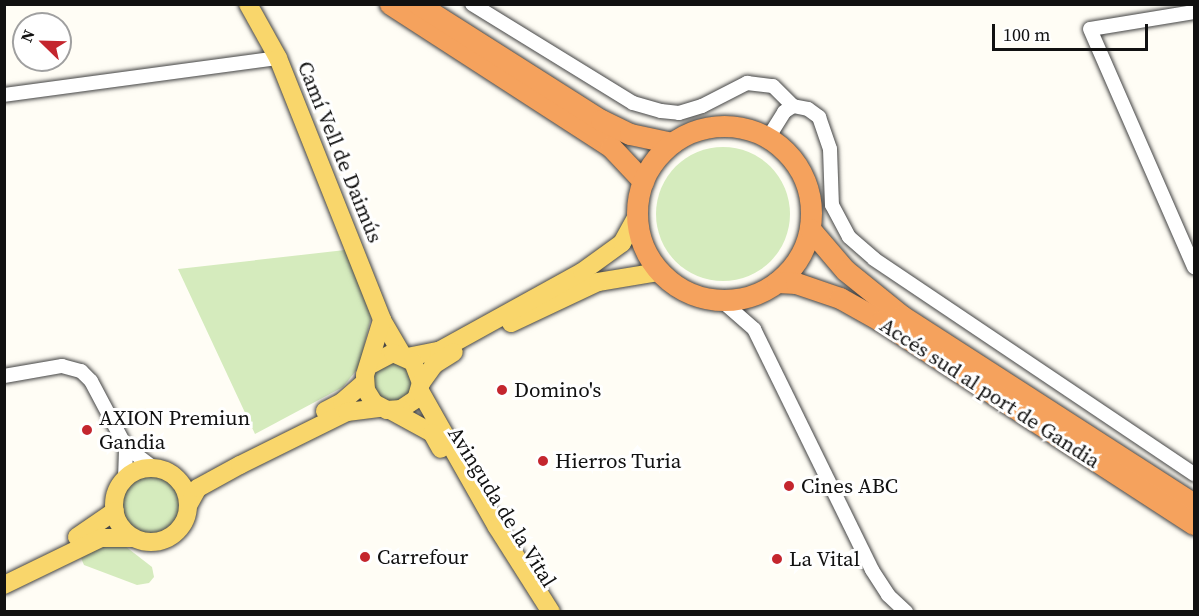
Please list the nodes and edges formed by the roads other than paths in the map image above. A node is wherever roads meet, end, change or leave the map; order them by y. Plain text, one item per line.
1 (248, 4) edge
2 (390, 4) edge
3 (418, 4) edge
4 (472, 4) edge
5 (1194, 12) edge
6 (278, 58) junction
7 (4, 95) edge
8 (793, 106) junction
9 (768, 138) junction
10 (672, 143) junction
11 (643, 181) junction
12 (636, 218) junction
13 (810, 230) junction
14 (1194, 267) edge
15 (659, 272) junction
16 (777, 282) junction
17 (722, 301) junction
18 (382, 320) junction
19 (405, 356) junction
20 (372, 364) junction
21 (4, 376) edge
22 (364, 382) junction
23 (421, 387) junction
24 (387, 409) junction
25 (126, 447) junction
26 (154, 468) junction
27 (1194, 474) edge
28 (175, 476) junction
29 (125, 480) junction
30 (189, 504) junction
31 (1194, 504) edge
32 (115, 511) junction
33 (492, 518) junction
34 (1194, 524) edge
35 (133, 538) junction
36 (523, 555) dead end
37 (4, 575) edge
38 (538, 581) dead end
39 (4, 585) edge
40 (540, 612) edge
41 (551, 612) edge
42 (559, 612) edge
43 (906, 612) edge

1 - 6 main road, Camí Vell de Daimús
2 - 11 highway
3 - 10 highway
4 - 8 street
5 - 14 street
6 - 7 street
6 - 18 main road, Camí Vell de Daimús
8 - 9 street
8 - 27 street
9 - 10 highway
9 - 13 highway
10 - 11 highway
11 - 12 highway
12 - 15 highway
12 - 19 main road
13 - 16 highway
13 - 31 highway, Accés sud al port de Gandia
15 - 17 highway
15 - 23 main road
16 - 17 highway
16 - 34 highway, Accés sud al port de Gandia
17 - 43 street
18 - 19 main road, Camí Vell de Daimús
18 - 20 main road
19 - 20 main road
19 - 23 main road
20 - 22 main road
21 - 25 street
22 - 24 main road
22 - 28 main road
23 - 24 main road
23 - 33 main road, Avinguda de la Vital
24 - 30 main road
24 - 40 main road, Avinguda de la Vital
25 - 26 street
25 - 29 street
26 - 28 main road
26 - 29 main road
28 - 30 main road
29 - 32 main road
30 - 35 main road
32 - 35 main road
32 - 37 main road
33 - 36 street, Avinguda de la Vital
33 - 41 main road, Avinguda de la Vital
35 - 39 main road
38 - 42 street, Avinguda de la Vital

